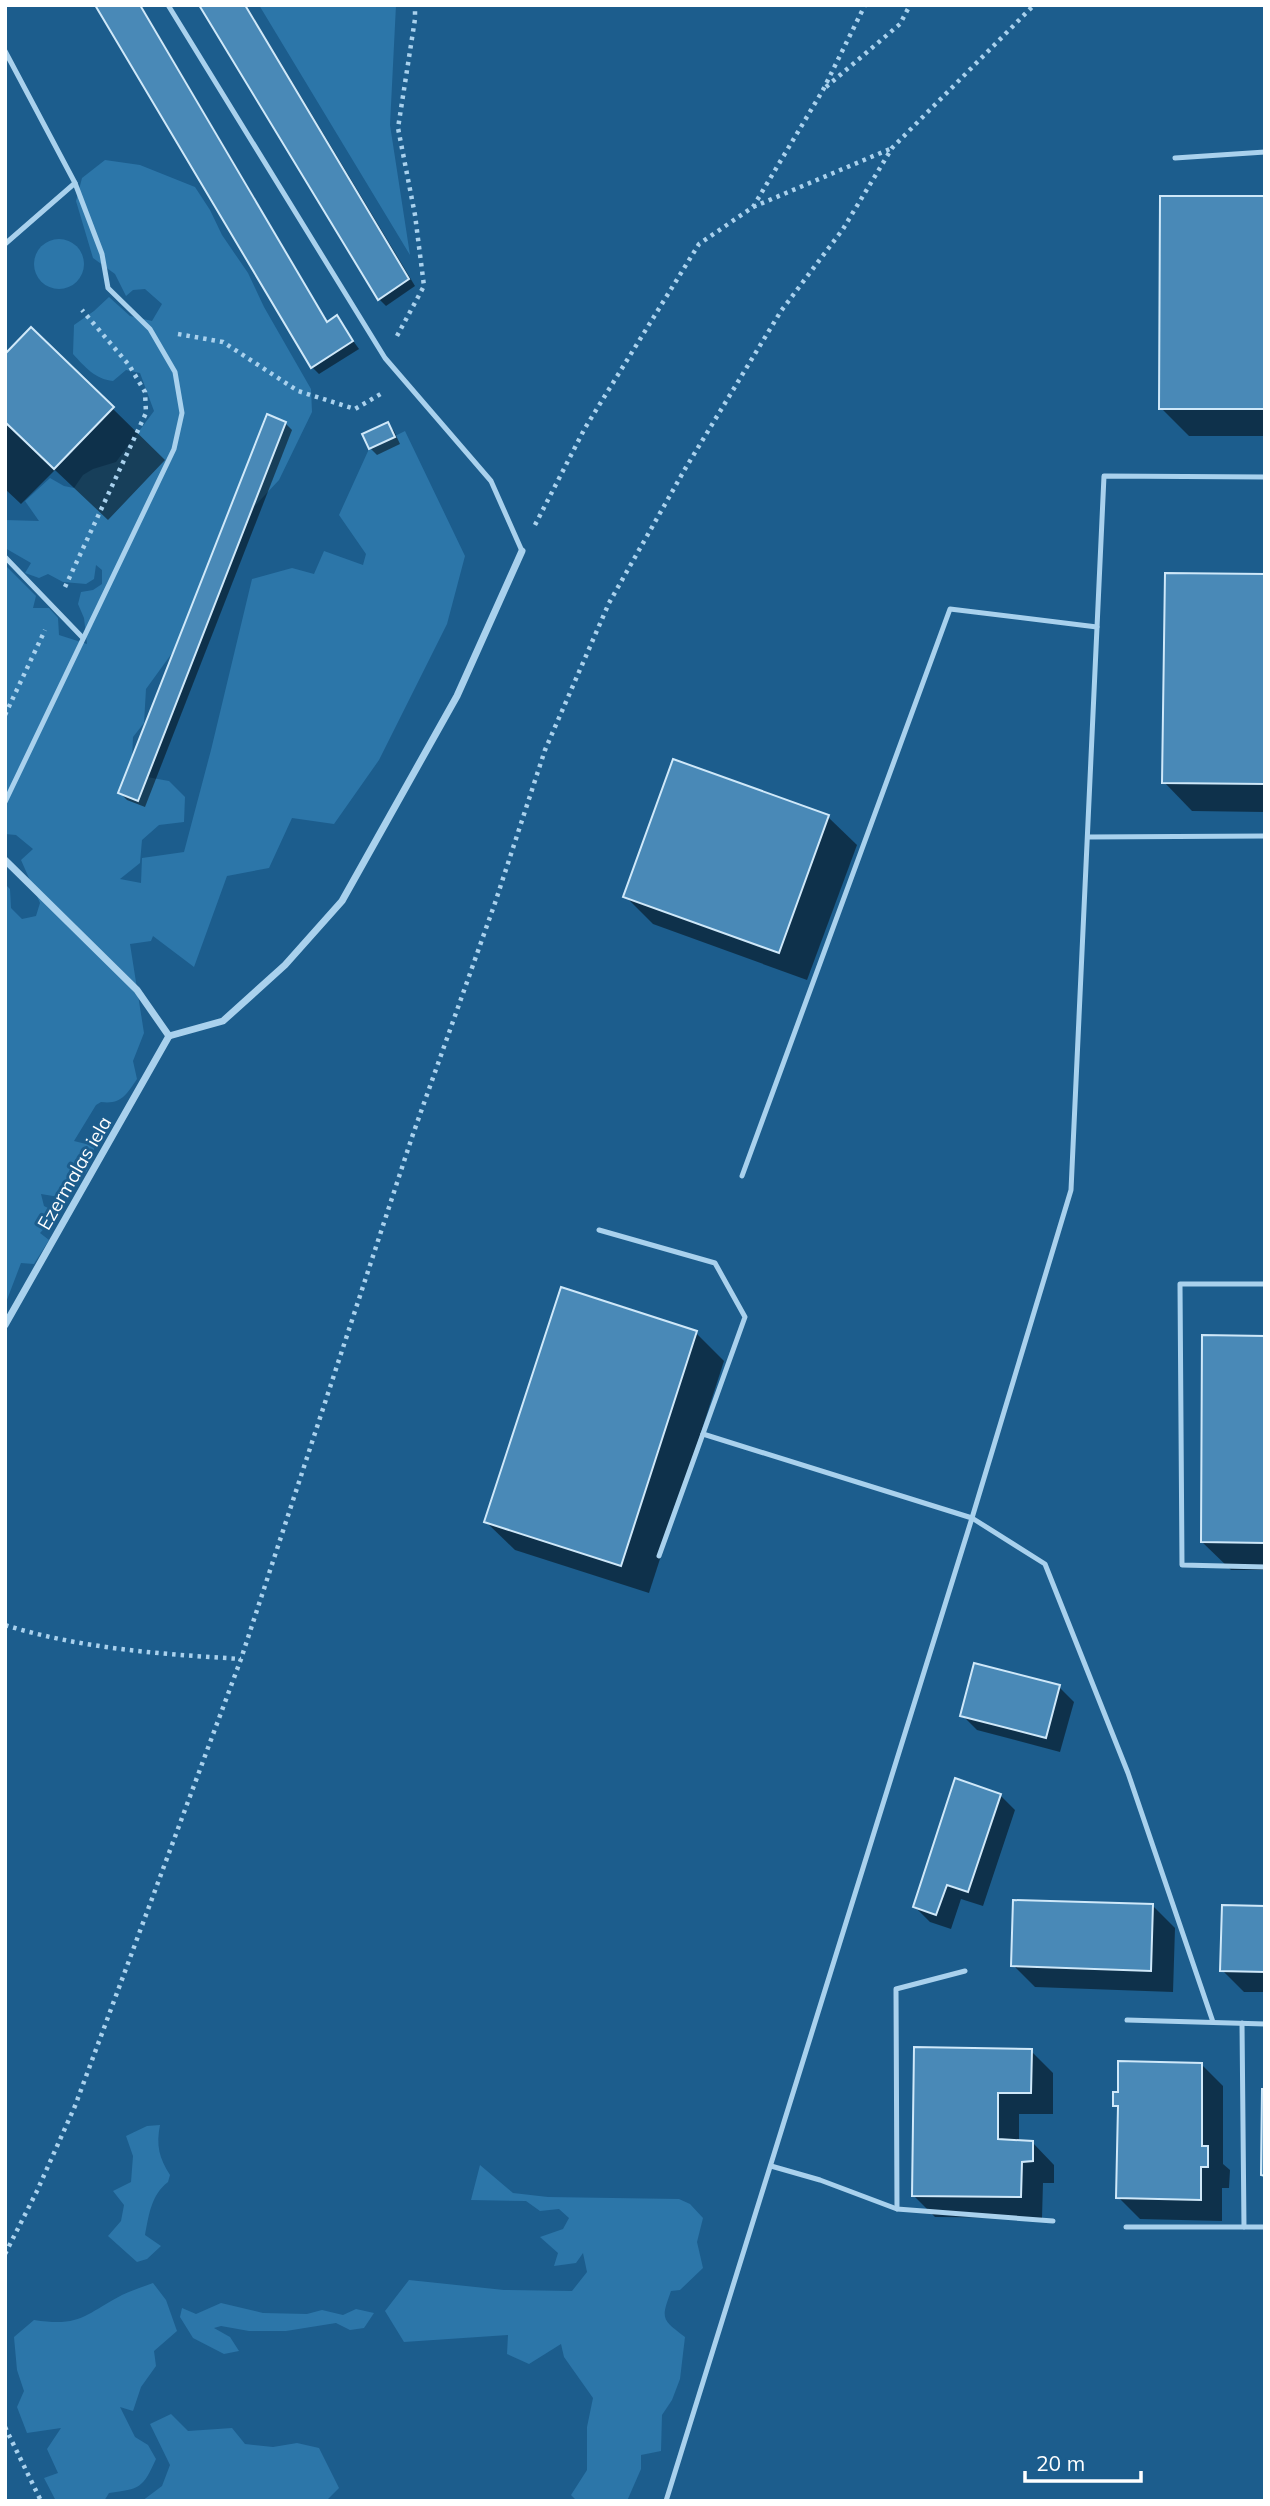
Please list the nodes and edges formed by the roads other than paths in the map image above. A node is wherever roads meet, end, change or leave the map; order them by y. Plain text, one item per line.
1 (168, 5) edge
2 (5, 51) edge
3 (1265, 152) edge
4 (1175, 159) dead end
5 (75, 183) junction
6 (5, 244) edge
7 (1265, 477) edge
8 (522, 551) joint
9 (5, 557) edge
10 (1097, 626) junction
11 (82, 637) junction
12 (5, 802) edge
13 (1265, 836) edge
14 (1087, 837) junction
15 (5, 860) edge
16 (169, 1036) junction
17 (742, 1176) dead end
18 (599, 1230) dead end
19 (1265, 1284) edge
20 (5, 1325) edge
21 (703, 1434) junction
22 (972, 1518) junction
23 (659, 1556) dead end
24 (1265, 1567) edge
25 (965, 1971) dead end
26 (1127, 2020) dead end
27 (1213, 2022) junction
28 (1242, 2023) junction
29 (1265, 2024) edge
30 (771, 2166) junction
31 (897, 2209) junction
32 (1053, 2221) dead end
33 (1126, 2227) dead end
34 (1244, 2227) junction
35 (1265, 2227) edge
36 (666, 2501) edge

1 - 8 lane
2 - 5 lane
3 - 4 lane
5 - 6 lane
5 - 11 lane
7 - 10 lane
8 - 16 street
9 - 11 lane
10 - 14 lane
10 - 17 lane
11 - 12 lane
13 - 14 lane
14 - 22 lane
15 - 16 street
16 - 20 street, Ezermalas iela
18 - 21 lane
19 - 24 lane
21 - 22 lane
21 - 23 lane
22 - 27 lane
22 - 30 lane
25 - 31 lane
26 - 27 lane
27 - 28 lane
28 - 29 lane
28 - 34 lane
30 - 31 lane
30 - 36 lane
31 - 32 lane
33 - 34 lane
34 - 35 lane

